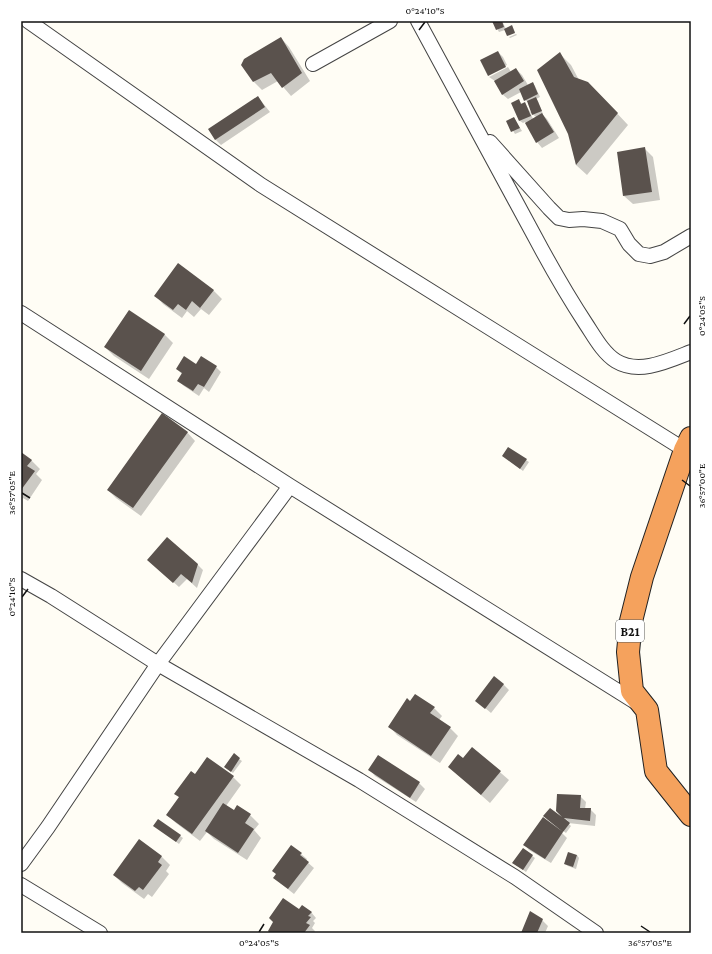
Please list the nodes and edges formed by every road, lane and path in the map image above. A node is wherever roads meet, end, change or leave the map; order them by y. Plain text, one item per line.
1 (28, 21) edge
2 (390, 21) edge
3 (418, 21) edge
4 (313, 64) dead end
5 (474, 124) junction
6 (691, 236) edge
7 (21, 313) edge
8 (691, 352) edge
9 (688, 444) edge
10 (290, 486) junction
11 (21, 579) edge
12 (158, 664) junction
13 (648, 710) junction
14 (691, 815) edge
15 (21, 864) edge
16 (21, 885) edge
17 (100, 933) edge
18 (596, 933) edge

1 - 9 street
2 - 4 street
3 - 5 street
5 - 6 street
5 - 8 street
7 - 10 street
9 - 13 highway, B21
10 - 12 street
10 - 13 street
11 - 12 street
12 - 15 street
12 - 18 street
13 - 14 highway
16 - 17 street

